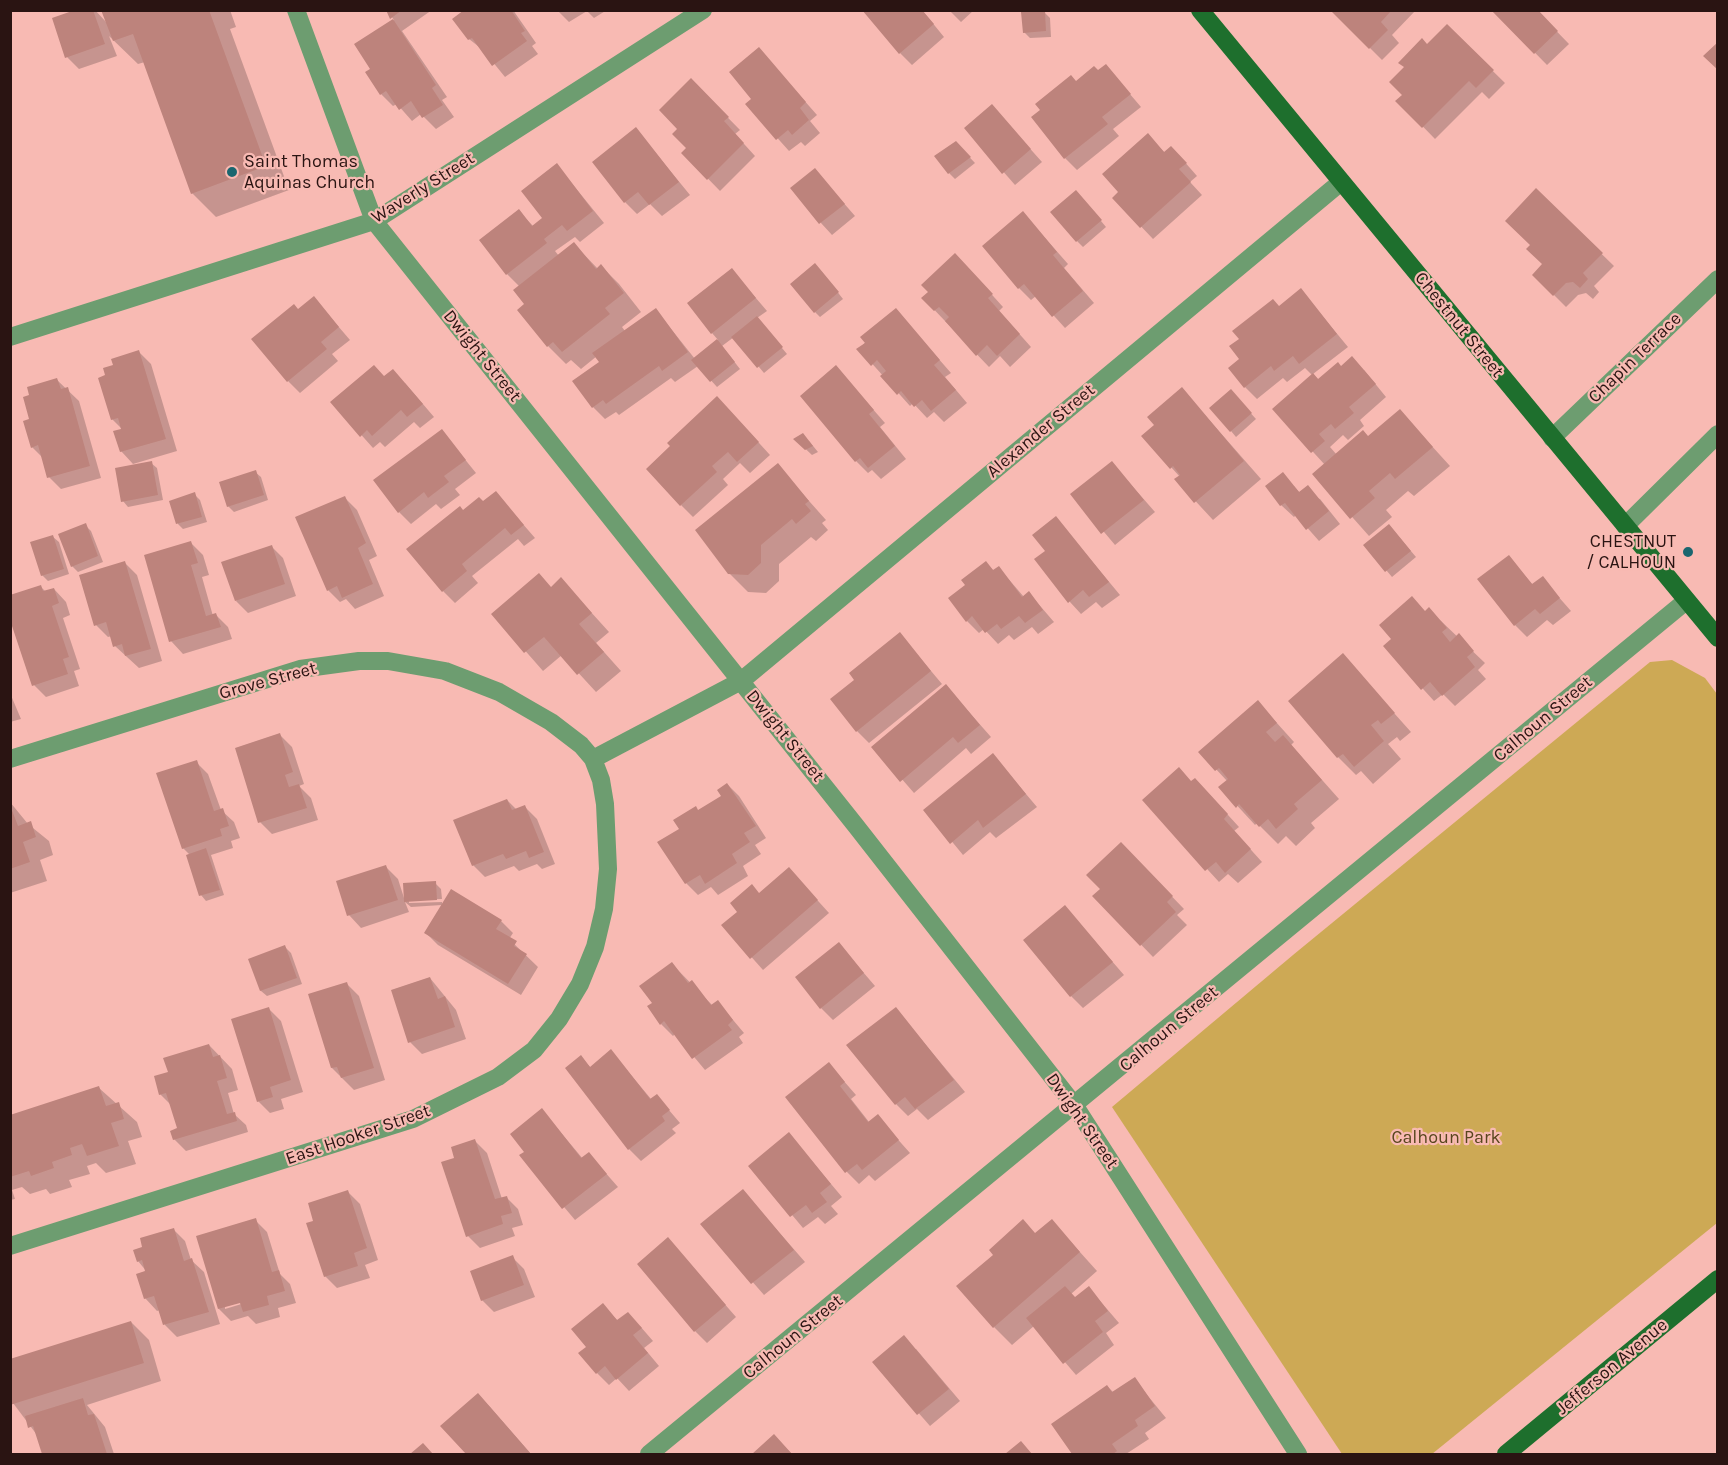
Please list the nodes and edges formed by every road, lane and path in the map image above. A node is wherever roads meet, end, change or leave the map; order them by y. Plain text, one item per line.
1 (296, 10) edge
2 (703, 10) edge
3 (1201, 11) edge
4 (1341, 182) junction
5 (374, 221) junction
6 (1718, 279) edge
7 (10, 337) edge
8 (1718, 435) edge
9 (1552, 438) junction
10 (1625, 526) junction
11 (1686, 601) junction
12 (1718, 638) edge
13 (741, 681) junction
14 (10, 759) edge
15 (593, 759) junction
16 (1075, 1106) junction
17 (10, 1246) edge
18 (1718, 1279) edge
19 (649, 1455) edge
20 (1298, 1455) edge
21 (1506, 1455) edge

1 - 5 street, Dwight Street
2 - 5 street, Waverly Street
3 - 4 main road, Chestnut Street
4 - 9 main road, Chestnut Street
4 - 13 street, Alexander Street
5 - 7 street, Waverly Street
5 - 13 street, Dwight Street
6 - 9 street, Chapin Terrace
8 - 10 street
9 - 10 main road, Chestnut Street
10 - 11 main road, Chestnut Street
11 - 12 main road, Chestnut Street
11 - 16 street, Calhoun Street
13 - 15 street
13 - 16 street, Dwight Street
14 - 15 street, Grove Street
15 - 17 street, East Hooker Street
16 - 19 street, Calhoun Street
16 - 20 street, Dwight Street
18 - 21 main road, Jefferson Avenue

